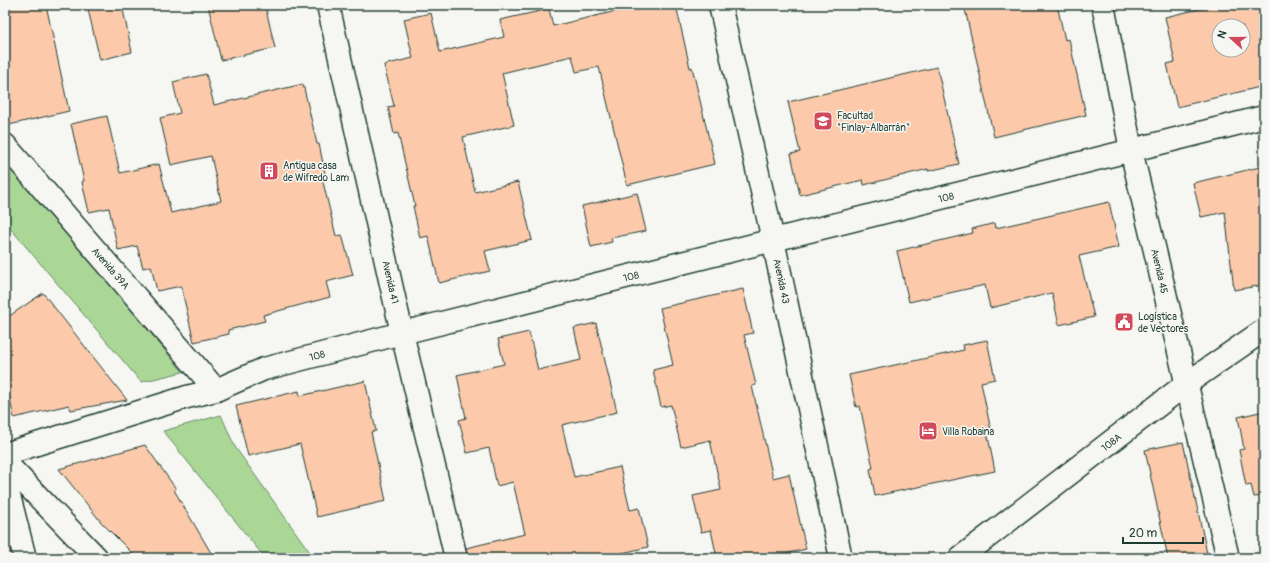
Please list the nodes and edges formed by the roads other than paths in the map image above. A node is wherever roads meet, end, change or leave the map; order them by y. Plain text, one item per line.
1 (328, 5) edge
2 (720, 5) edge
3 (1103, 5) edge
4 (1264, 117) edge
5 (5, 145) edge
6 (1131, 150) junction
7 (773, 240) junction
8 (1264, 330) edge
9 (402, 333) junction
10 (1186, 384) junction
11 (216, 390) junction
12 (5, 454) edge
13 (5, 462) edge
14 (5, 480) edge
15 (25, 558) edge
16 (97, 558) edge
17 (456, 558) edge
18 (842, 558) edge
19 (960, 558) edge
20 (1228, 558) edge

1 - 9 street, Avenida 41
2 - 7 street, Avenida 43
3 - 6 street, Avenida 45
4 - 6 street, 108
5 - 11 street, Avenida 39A
6 - 7 street, 108
6 - 10 street, Avenida 45
7 - 9 street, 108
7 - 18 street, Avenida 43
8 - 10 street, 108A
9 - 11 street, 108
9 - 17 street, Avenida 41
10 - 19 street, 108A
10 - 20 street, Avenida 45
11 - 12 street, 108
13 - 16 street
14 - 15 street

